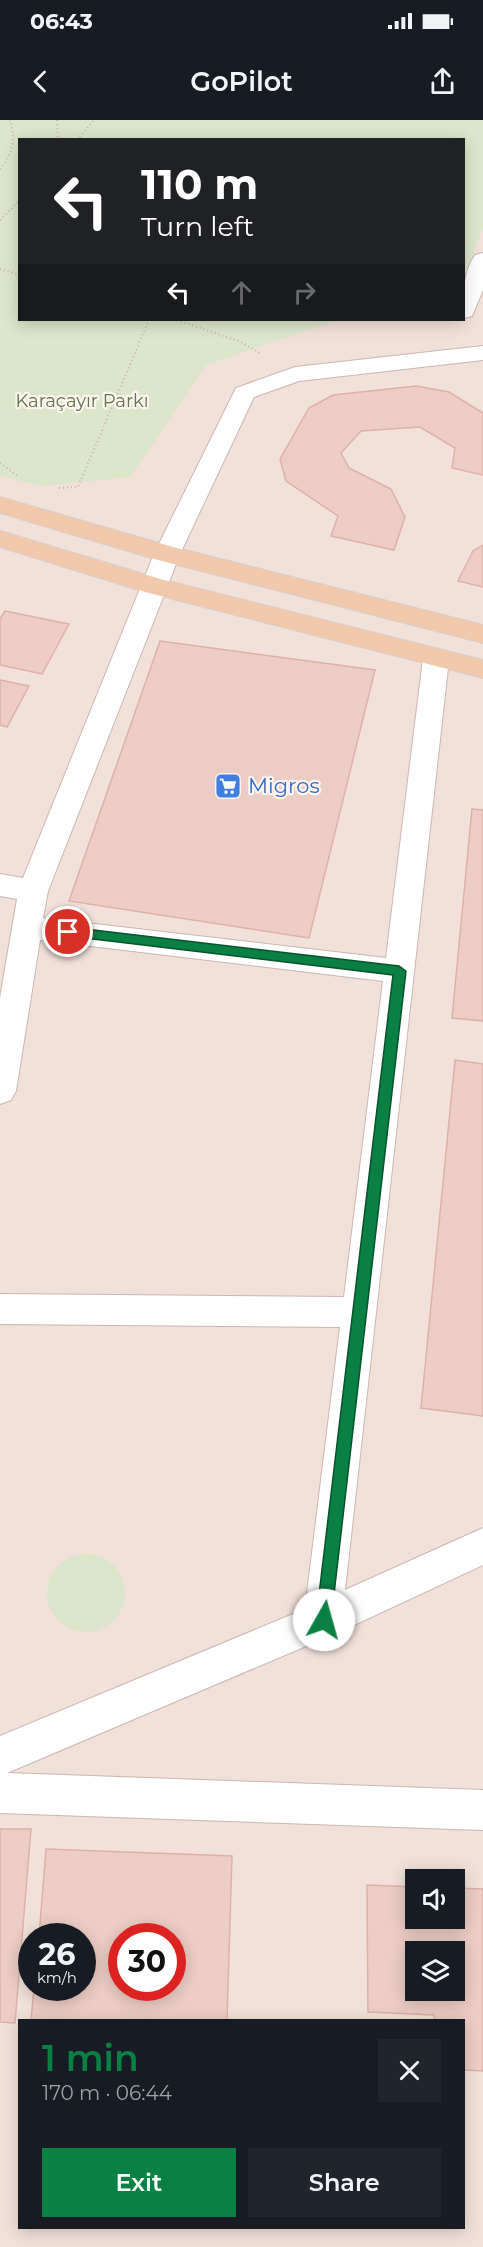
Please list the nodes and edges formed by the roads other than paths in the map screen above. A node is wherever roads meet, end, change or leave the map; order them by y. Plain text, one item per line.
1 (483, 260) edge
2 (465, 307) edge
3 (456, 331) edge
4 (483, 353) edge
5 (0, 505) edge
6 (0, 539) edge
7 (167, 554) junction
8 (154, 586) junction
9 (483, 634) edge
10 (436, 659) junction
11 (483, 669) edge
12 (0, 885) edge
13 (33, 891) junction
14 (28, 927) junction
15 (399, 971) junction
16 (0, 1091) edge
17 (0, 1309) edge
18 (360, 1312) junction
19 (483, 1546) edge
20 (324, 1620) junction
21 (0, 1756) edge
22 (0, 1793) edge
23 (483, 1810) edge

1 - 2 street
3 - 4 street
3 - 7 street
5 - 7 main road
6 - 8 main road
7 - 8 street
7 - 9 main road
8 - 10 main road
8 - 13 street
10 - 11 main road
10 - 15 street
12 - 13 street
13 - 14 street
14 - 15 street
14 - 16 street
15 - 18 street
17 - 18 street
18 - 20 street
19 - 20 street
20 - 21 street
22 - 23 street

